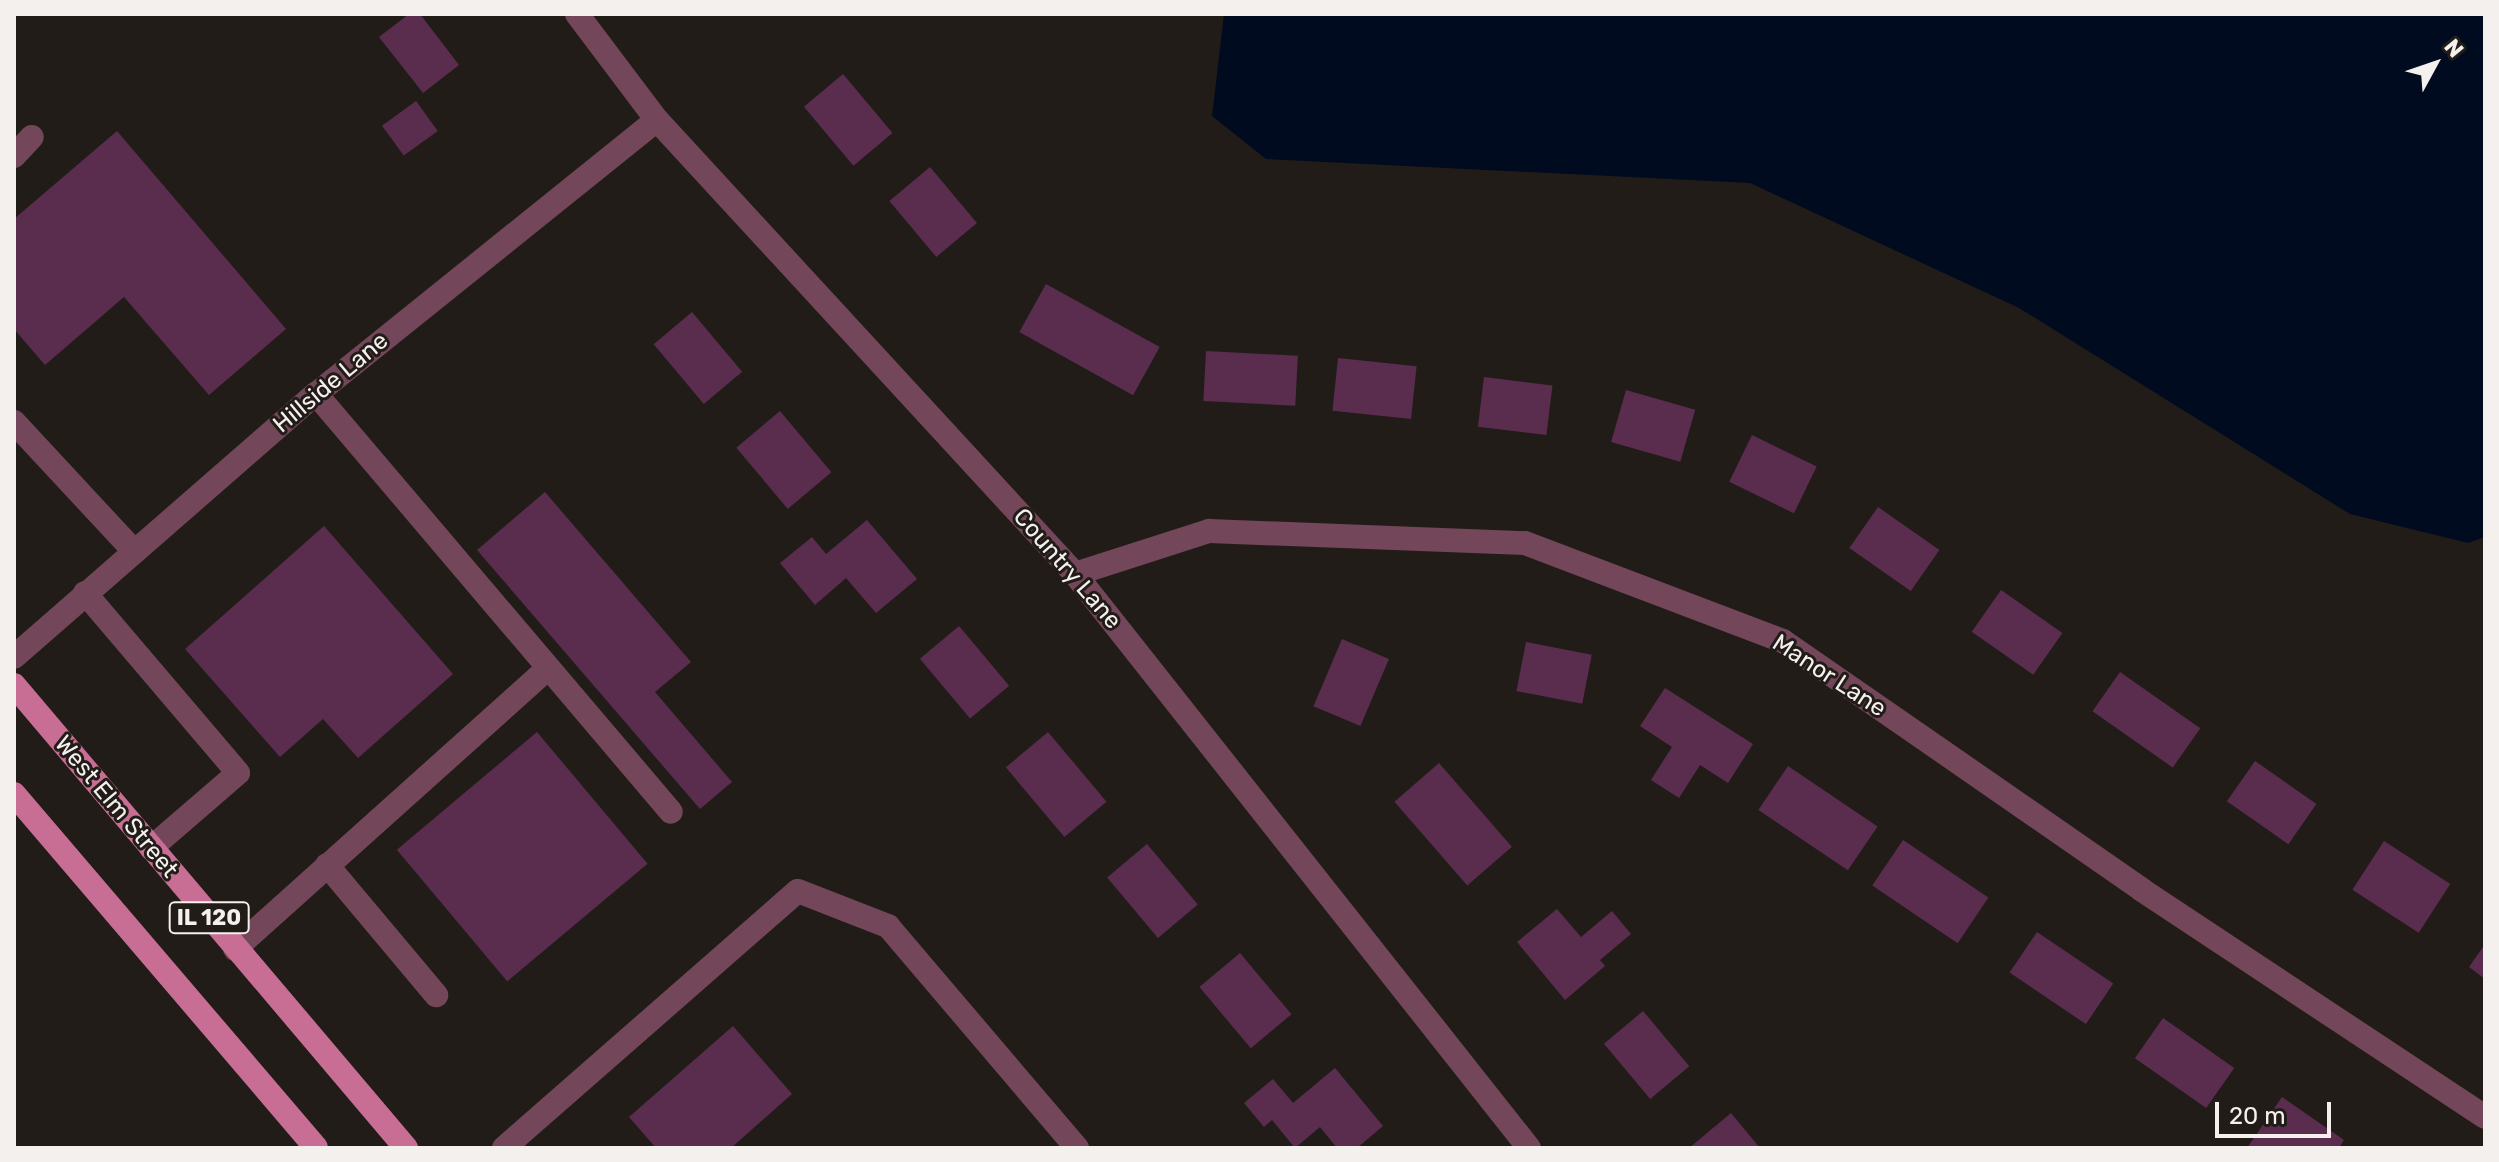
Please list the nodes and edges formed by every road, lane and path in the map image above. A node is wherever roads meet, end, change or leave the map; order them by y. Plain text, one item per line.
1 (577, 14) edge
2 (657, 120) junction
3 (32, 137) dead end
4 (14, 156) edge
5 (316, 394) junction
6 (14, 422) edge
7 (134, 551) junction
8 (1075, 574) junction
9 (85, 593) junction
10 (14, 657) edge
11 (546, 670) junction
12 (14, 685) edge
13 (14, 794) edge
14 (671, 812) dead end
15 (151, 848) junction
16 (327, 865) junction
17 (235, 949) junction
18 (436, 995) dead end
19 (2485, 1117) edge
20 (316, 1148) edge
21 (406, 1148) edge
22 (504, 1148) edge
23 (1077, 1148) edge
24 (1529, 1148) edge

1 - 2 street, Country Lane
2 - 5 street, Hillside Lane
2 - 8 street, Country Lane
3 - 4 street
5 - 7 street, Hillside Lane
5 - 11 street
6 - 7 street
7 - 9 street, Hillside Lane
8 - 19 street, Manor Lane
8 - 24 street, Country Lane
9 - 10 street, Hillside Lane
9 - 15 street
11 - 14 street
11 - 16 street
12 - 15 main road, West Elm Street / IL 120
13 - 20 main road, IL 120
15 - 17 main road, West Elm Street / IL 120
16 - 17 street
16 - 18 street
17 - 21 main road, West Elm Street / IL 120
22 - 23 street

